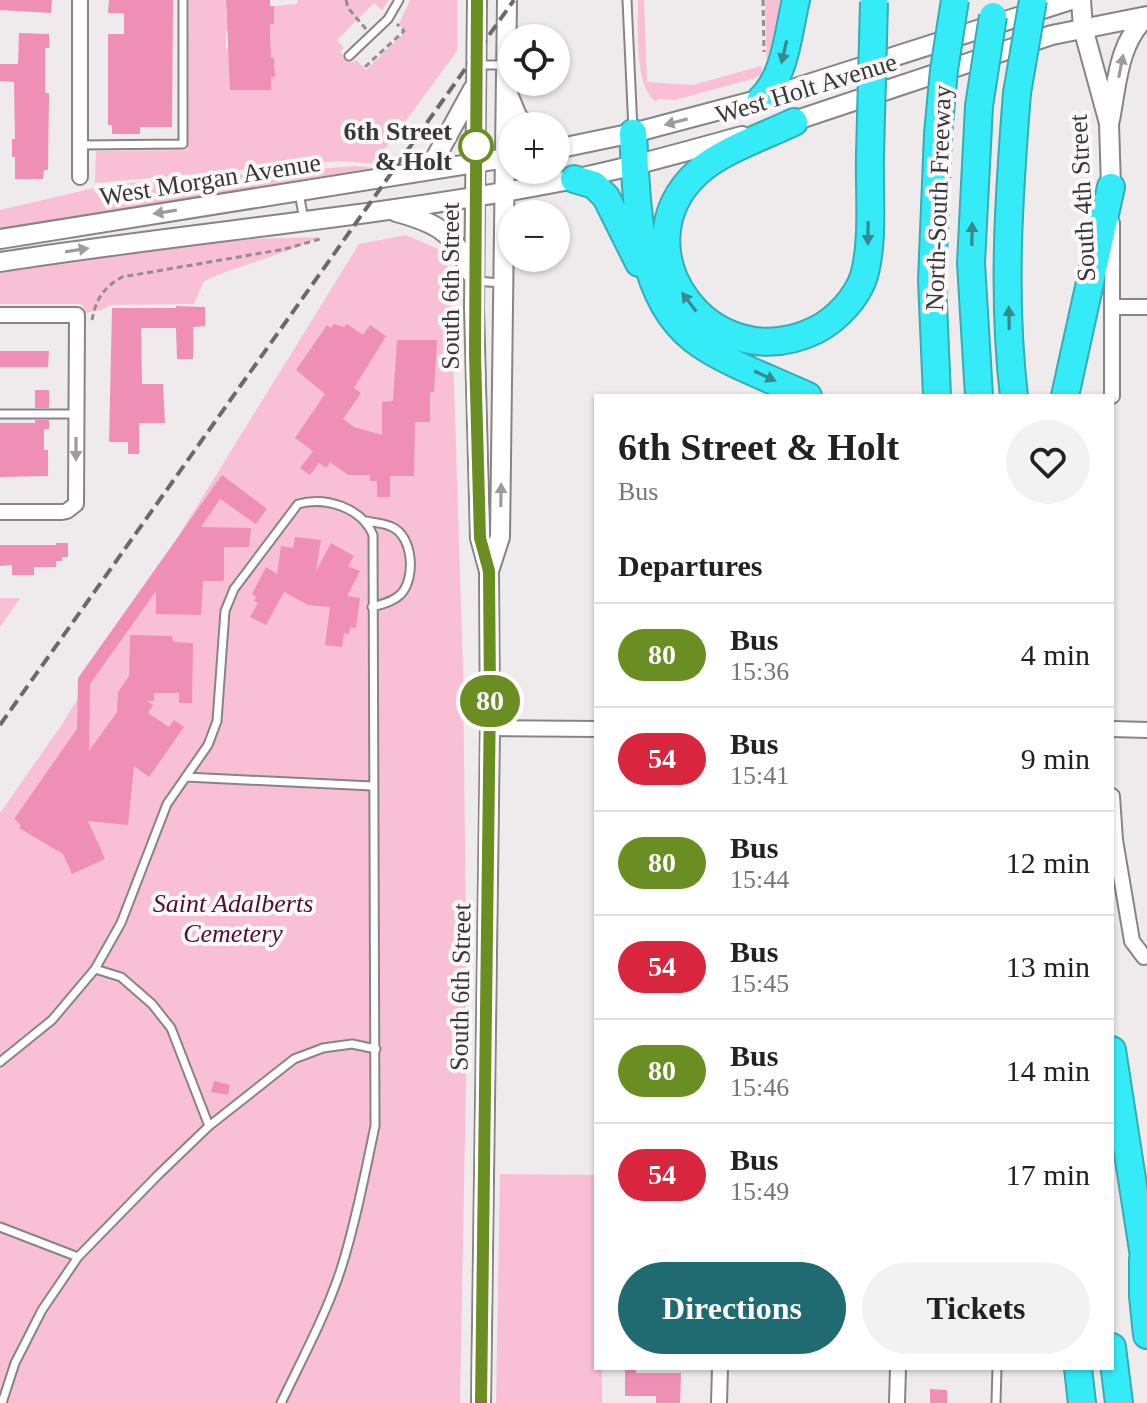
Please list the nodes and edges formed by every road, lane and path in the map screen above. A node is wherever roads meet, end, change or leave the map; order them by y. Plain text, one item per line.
1 (80, 0) edge
2 (183, 0) edge
3 (346, 0) edge
4 (399, 0) edge
5 (477, 0) edge
6 (507, 0) edge
7 (627, 0) edge
8 (763, 0) edge
9 (796, 0) edge
10 (955, 0) edge
11 (996, 0) edge
12 (1033, 0) edge
13 (1071, 0) edge
14 (1081, 0) edge
15 (874, 1) edge
16 (401, 16) dead end
17 (1147, 16) edge
18 (358, 20) dead end
19 (507, 24) edge
20 (1083, 28) junction
21 (764, 53) dead end
22 (349, 56) dead end
23 (365, 67) dead end
24 (498, 67) edge
25 (476, 74) junction
26 (761, 99) junction
27 (794, 122) junction
28 (1109, 123) junction
29 (633, 133) junction
30 (570, 140) edge
31 (589, 142) junction
32 (80, 145) junction
33 (570, 146) edge
34 (498, 160) edge
35 (477, 164) junction
36 (635, 165) junction
37 (418, 172) junction
38 (80, 177) dead end
39 (574, 179) junction
40 (505, 184) edge
41 (1111, 187) junction
42 (299, 190) junction
43 (504, 191) junction
44 (476, 196) junction
45 (390, 210) junction
46 (305, 222) junction
47 (0, 239) edge
48 (320, 239) dead end
49 (0, 262) edge
50 (475, 281) junction
51 (504, 283) junction
52 (659, 296) junction
53 (1113, 307) junction
54 (1147, 307) edge
55 (0, 315) edge
56 (92, 320) dead end
57 (804, 394) edge
58 (937, 394) edge
59 (979, 394) edge
60 (1014, 394) edge
61 (1065, 394) edge
62 (1112, 394) edge
63 (0, 414) edge
64 (77, 414) junction
65 (0, 512) edge
66 (367, 521) junction
67 (489, 571) junction
68 (372, 607) junction
69 (490, 728) junction
70 (594, 729) edge
71 (1114, 729) edge
72 (1147, 730) edge
73 (186, 777) junction
74 (372, 786) junction
75 (1114, 825) edge
76 (1144, 957) dead end
77 (95, 969) junction
78 (376, 1049) junction
79 (0, 1062) edge
80 (1114, 1063) edge
81 (209, 1126) junction
82 (0, 1227) edge
83 (78, 1257) junction
84 (1145, 1267) edge
85 (1147, 1335) edge
86 (1114, 1363) edge
87 (720, 1370) edge
88 (898, 1370) edge
89 (997, 1370) edge
90 (1078, 1370) edge
91 (2, 1403) edge
92 (281, 1403) edge
93 (481, 1403) edge
94 (719, 1403) edge
95 (897, 1403) edge
96 (996, 1403) edge
97 (1082, 1403) edge
98 (1119, 1403) edge

1 - 32 street
2 - 32 lane
3 - 18 path
4 - 22 lane
5 - 25 street, South 6th Street
6 - 19 street, South 6th Street
7 - 29 lane
8 - 21 path
9 -> 26 highway
10 - 58 highway, North-South Freeway, bridge
59 -> 11 highway, North-South Freeway, bridge
60 -> 12 highway, bridge
13 - 26 street, West Holt Avenue
14 - 20 street, South 4th Street
15 -> 27 highway, bridge
16 - 23 path
17 - 20 street, West Holt Avenue
28 -> 17 street
20 - 27 street, West Holt Avenue
20 - 28 street, South 4th Street
24 - 25 lane
25 - 35 street, South 6th Street
25 - 37 street
26 -> 29 street, West Holt Avenue
27 - 36 street, West Holt Avenue
28 - 41 street, South 4th Street
29 - 31 street, West Holt Avenue
29 - 36 highway
30 - 31 street
31 - 33 street, West Holt Avenue
32 - 38 street
34 - 35 street
35 - 37 street, West Morgan Avenue
35 - 44 street, South 6th Street
36 - 39 street, West Holt Avenue
36 - 52 highway
37 - 42 street, West Morgan Avenue
39 - 43 street, West Holt Avenue
39 - 52 highway
40 - 43 street, South 6th Street
41 - 53 street, South 4th Street
41 - 61 highway
42 - 46 lane
42 -> 47 street, West Morgan Avenue
43 - 44 street, West Holt Avenue
43 - 51 street, South 6th Street
44 - 45 street, West Morgan Avenue
44 - 50 street, South 6th Street
45 - 46 street, West Morgan Avenue
45 - 50 street
49 -> 46 street, West Morgan Avenue
48 - 56 path
50 - 51 lane
50 - 67 street, South 6th Street
67 -> 51 street, South 6th Street
52 -> 57 highway
53 - 54 street
53 - 62 street, South 4th Street
55 - 64 street
63 - 64 lane
64 -> 65 street
66 - 68 lane
66 - 68 lane
66 - 73 lane
67 - 69 street, South 6th Street
68 - 74 lane
69 - 70 street
69 - 93 street, South 6th Street
71 - 72 street
73 - 74 lane
73 - 77 lane
74 - 78 lane
75 - 76 street
77 - 79 lane
77 - 81 lane
78 - 81 lane
78 - 92 lane
80 - 84 highway
81 - 83 lane
82 - 83 lane
83 - 91 lane
84 - 85 highway
86 - 98 highway
87 - 94 street
88 - 95 street
89 - 96 lane
90 - 97 highway

